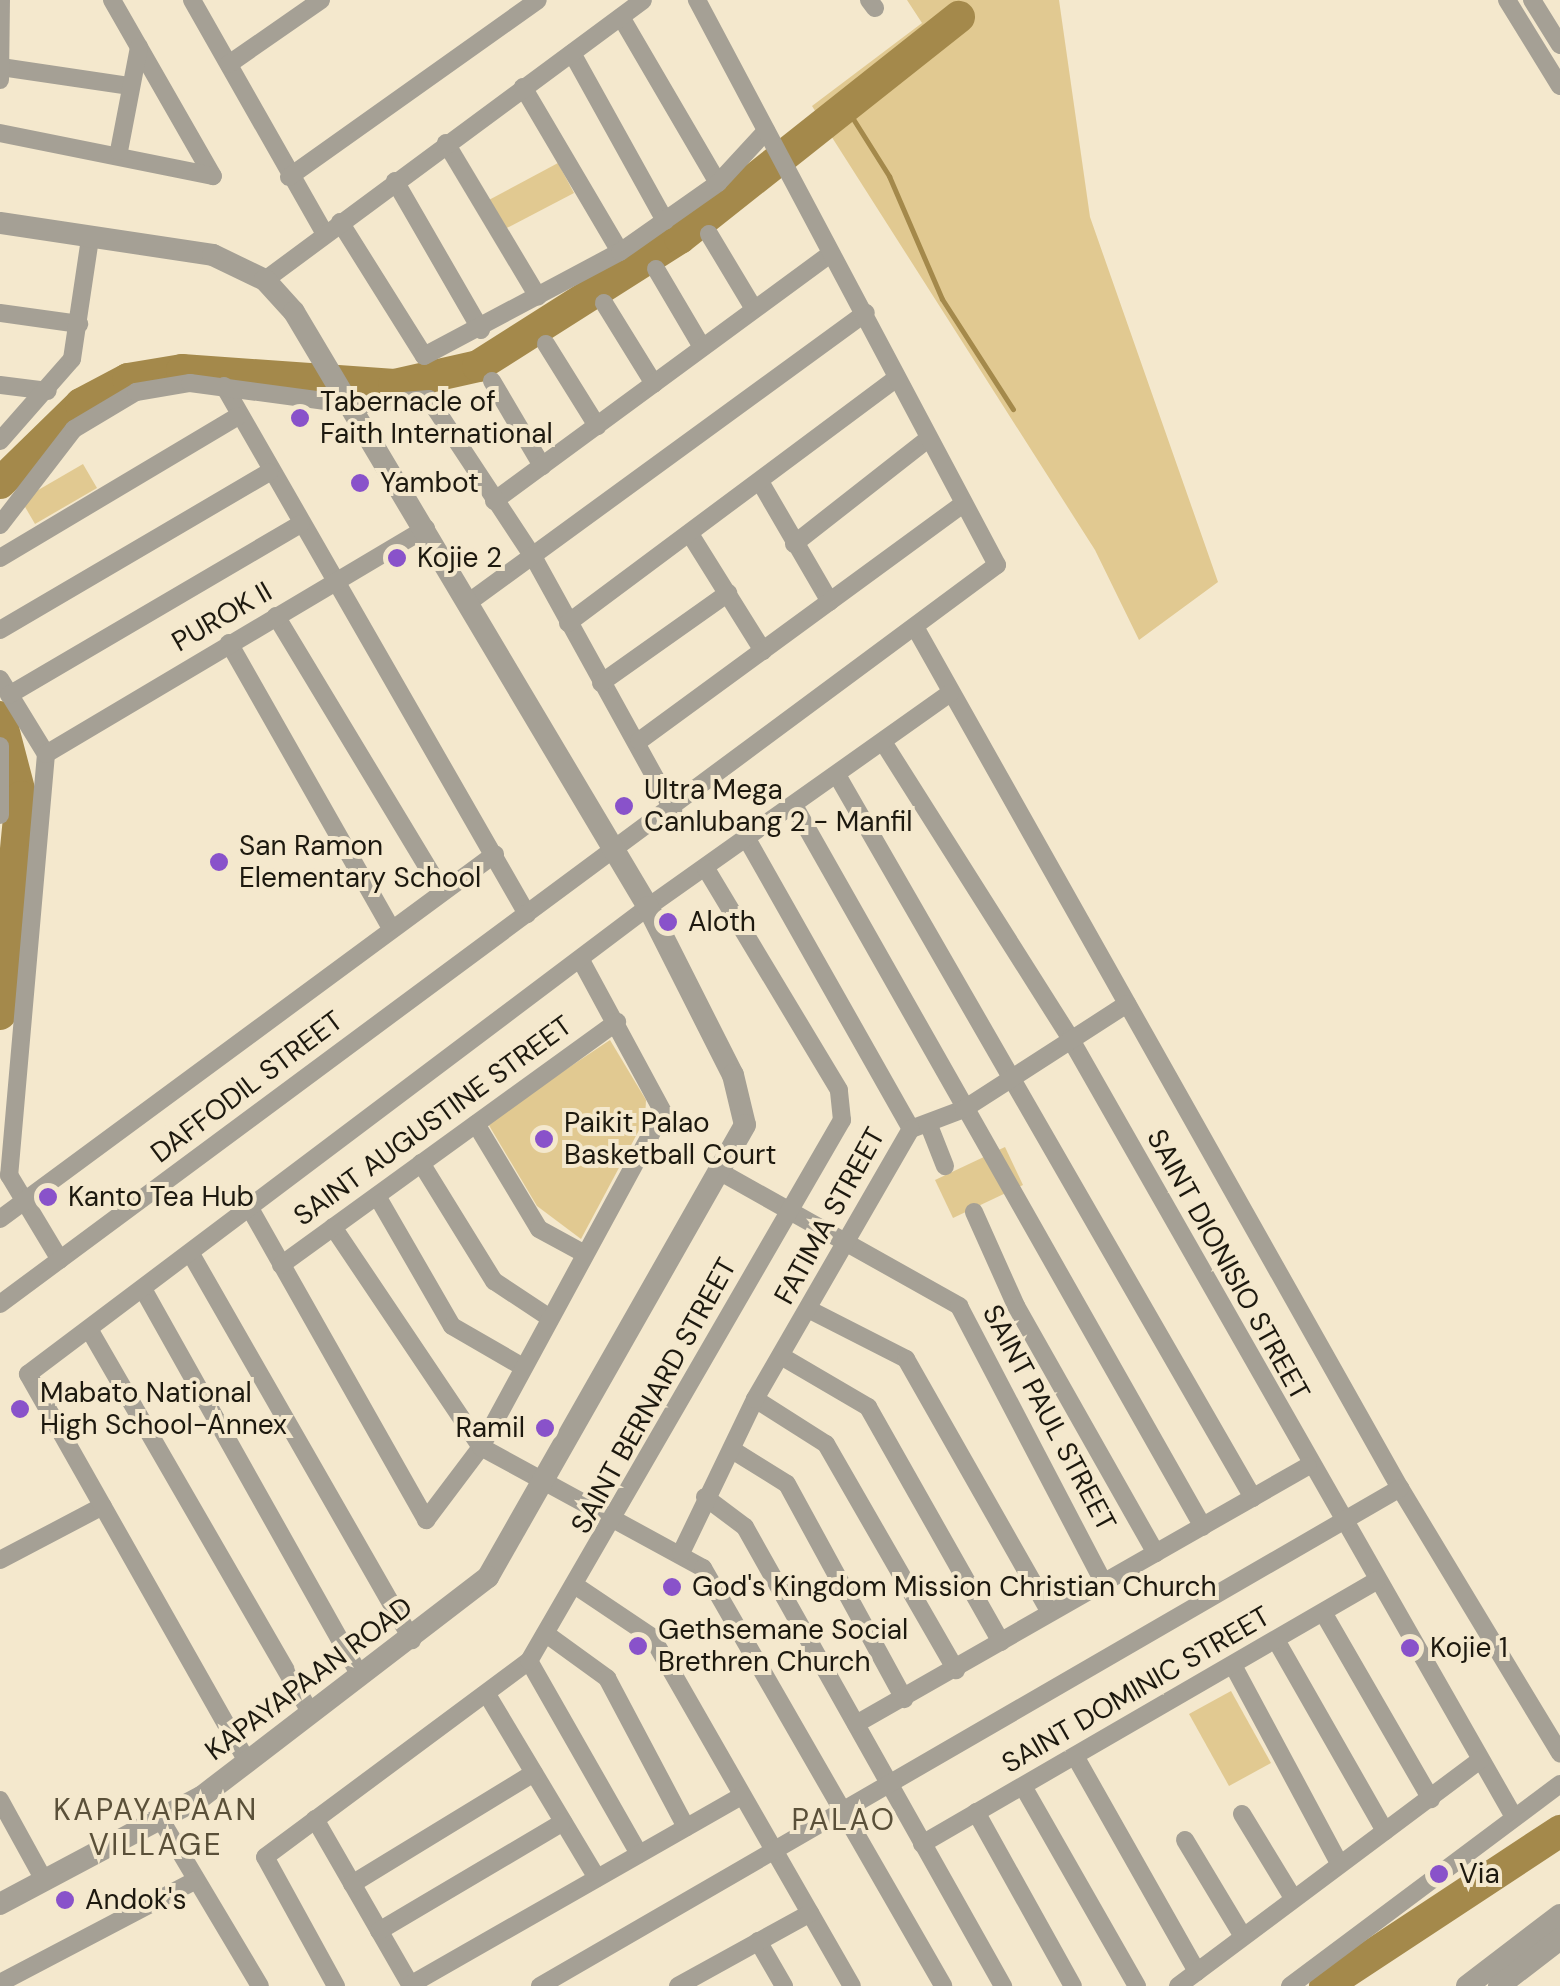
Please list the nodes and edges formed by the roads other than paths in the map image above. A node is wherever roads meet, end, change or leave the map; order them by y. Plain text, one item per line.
1 (1, 0) edge
2 (112, 0) edge
3 (192, 0) edge
4 (321, 0) edge
5 (537, 0) edge
6 (643, 0) edge
7 (696, 0) edge
8 (1508, 0) edge
9 (1532, 0) edge
10 (621, 17) junction
11 (1560, 45) edge
12 (139, 47) junction
13 (572, 53) junction
14 (229, 64) junction
15 (1, 73) edge
16 (130, 86) junction
17 (1560, 86) edge
18 (523, 87) junction
19 (0, 133) edge
20 (769, 135) junction
21 (446, 143) junction
22 (118, 151) junction
23 (290, 177) junction
24 (394, 181) junction
25 (718, 184) junction
26 (665, 220) junction
27 (0, 223) edge
28 (332, 228) junction
29 (709, 234) dead end
30 (90, 239) junction
31 (620, 252) junction
32 (831, 253) junction
33 (656, 269) dead end
34 (265, 280) junction
35 (538, 297) junction
36 (604, 303) dead end
37 (754, 309) junction
38 (0, 313) edge
39 (866, 313) junction
40 (79, 324) junction
41 (481, 330) junction
42 (546, 344) dead end
43 (702, 347) junction
44 (896, 378) junction
45 (492, 381) dead end
46 (654, 384) junction
47 (0, 385) edge
48 (224, 386) junction
49 (345, 389) junction
50 (48, 391) junction
51 (238, 416) junction
52 (598, 426) junction
53 (928, 439) junction
54 (0, 442) edge
55 (542, 466) junction
56 (269, 472) junction
57 (762, 485) junction
58 (494, 500) junction
59 (962, 504) junction
60 (301, 524) junction
61 (0, 525) edge
62 (426, 528) junction
63 (690, 534) junction
64 (794, 544) junction
65 (0, 558) edge
66 (535, 560) junction
67 (333, 585) junction
68 (728, 593) junction
69 (470, 602) junction
70 (830, 602) junction
71 (276, 616) junction
72 (568, 624) junction
73 (915, 627) junction
74 (0, 630) edge
75 (229, 643) junction
76 (763, 651) junction
77 (601, 683) junction
78 (5, 686) edge
79 (950, 693) junction
80 (639, 741) junction
81 (0, 746) edge
82 (885, 746) junction
83 (46, 754) junction
84 (837, 775) junction
85 (796, 808) junction
86 (673, 810) junction
87 (0, 816) edge
88 (747, 839) junction
89 (612, 852) junction
90 (495, 854) junction
91 (706, 869) junction
92 (440, 890) junction
93 (648, 908) junction
94 (527, 914) junction
95 (390, 926) junction
96 (582, 962) junction
97 (1127, 1004) junction
98 (617, 1022) junction
99 (1070, 1038) junction
100 (1010, 1080) junction
101 (964, 1110) junction
102 (476, 1124) junction
103 (920, 1128) junction
104 (421, 1163) junction
105 (945, 1166) dead end
106 (724, 1174) junction
107 (376, 1196) junction
108 (24, 1201) junction
109 (793, 1206) junction
110 (252, 1212) junction
111 (974, 1212) dead end
112 (0, 1219) edge
113 (333, 1227) junction
114 (849, 1240) junction
115 (191, 1254) junction
116 (584, 1254) junction
117 (60, 1260) junction
118 (280, 1265) junction
119 (143, 1290) junction
120 (0, 1304) edge
121 (810, 1310) junction
122 (550, 1318) junction
123 (89, 1330) junction
124 (781, 1356) junction
125 (522, 1368) junction
126 (755, 1399) junction
127 (482, 1447) junction
128 (734, 1451) junction
129 (1308, 1466) junction
130 (552, 1479) junction
131 (1400, 1488) junction
132 (705, 1497) junction
133 (1253, 1498) junction
134 (102, 1506) junction
135 (616, 1517) junction
136 (1341, 1522) junction
137 (1203, 1527) junction
138 (681, 1553) junction
139 (1156, 1553) junction
140 (0, 1560) edge
141 (1103, 1582) junction
142 (1376, 1582) junction
143 (579, 1588) junction
144 (1050, 1612) junction
145 (1324, 1614) junction
146 (548, 1636) junction
147 (412, 1640) junction
148 (1276, 1640) junction
149 (1001, 1642) junction
150 (530, 1661) junction
151 (1235, 1669) junction
152 (956, 1670) junction
153 (360, 1676) junction
154 (488, 1696) junction
155 (904, 1698) junction
156 (311, 1714) junction
157 (856, 1724) junction
158 (1560, 1753) edge
159 (1075, 1756) junction
160 (1480, 1760) junction
161 (248, 1763) junction
162 (534, 1773) junction
163 (1560, 1784) edge
164 (888, 1786) junction
165 (1024, 1788) junction
166 (742, 1796) junction
167 (1431, 1799) junction
168 (0, 1800) edge
169 (843, 1811) junction
170 (976, 1812) junction
171 (1242, 1814) dead end
172 (1514, 1816) junction
173 (315, 1818) junction
174 (161, 1820) junction
175 (563, 1822) junction
176 (686, 1827) junction
177 (1385, 1831) junction
178 (1185, 1840) dead end
179 (922, 1844) junction
180 (774, 1852) junction
181 (639, 1854) junction
182 (1338, 1863) junction
183 (596, 1878) junction
184 (44, 1880) junction
185 (196, 1880) junction
186 (352, 1884) junction
187 (1293, 1898) junction
188 (0, 1904) edge
189 (810, 1913) junction
190 (1560, 1915) edge
191 (379, 1930) junction
192 (1242, 1935) junction
193 (1560, 1940) edge
194 (758, 1941) junction
195 (1197, 1972) junction
196 (708, 1979) edge
197 (0, 1983) edge
198 (411, 1985) edge
199 (260, 1986) edge
200 (336, 1986) edge
201 (540, 1986) edge
202 (678, 1986) edge
203 (784, 1986) edge
204 (852, 1986) edge
205 (943, 1986) edge
206 (1003, 1986) edge
207 (1073, 1986) edge
208 (1137, 1986) edge
209 (1178, 1986) edge
210 (1290, 1986) edge
211 (1468, 1986) edge
212 (1499, 1986) edge

1 - 15 street
2 - 12 street
3 - 14 street
4 - 14 street
5 - 23 street
6 - 10 street
7 - 20 street
8 - 17 street
9 - 11 street
10 - 13 street
10 - 25 street
12 - 16 street
12 - 22 street
13 - 18 street
13 - 26 street
14 - 23 street
15 - 16 street
16 - 22 street
18 - 21 street
18 - 31 street
19 - 22 street
20 - 25 street
20 - 32 street
21 - 24 street
21 - 35 street
23 - 28 street
24 - 28 street
24 - 41 street
25 - 26 street
26 - 31 street
27 - 30 street
28 - 34 street
28 - 41 street
29 - 37 street
30 - 34 street
30 - 40 street
31 - 35 street
32 - 37 street
32 - 39 street
33 - 43 street
34 - 49 street, KAPAYAPAAN ROAD
35 - 41 street
36 - 46 street
37 - 43 street
38 - 40 street
39 - 44 street
39 - 66 street
40 - 50 street
42 - 52 street
43 - 46 street
44 - 53 street
44 - 57 street
45 - 55 street
46 - 52 street
47 - 50 street
48 - 49 street
48 - 51 street
48 - 61 street
49 - 58 street
49 - 62 street, KAPAYAPAAN ROAD
50 - 54 street
51 - 56 street
51 - 65 street
52 - 55 street
53 - 59 street
53 - 64 street
55 - 58 street
56 - 60 street
56 - 74 street
57 - 63 street
57 - 64 street
58 - 66 street
59 - 70 street
59 - 73 street, DAFFODIL STREET
60 - 67 street
60 - 78 street
62 - 67 street, PUROK II
62 - 69 street, KAPAYAPAAN ROAD
63 - 68 street
63 - 72 street
64 - 70 street
66 - 69 street
66 - 72 street
67 - 71 street, PUROK II
67 - 90 street
68 - 76 street
68 - 77 street
69 - 89 street, KAPAYAPAAN ROAD
70 - 76 street
71 - 75 street, PUROK II
71 - 92 street
72 - 77 street
73 - 79 street
73 - 86 street, DAFFODIL STREET
75 - 83 street, PUROK II
75 - 95 street
76 - 80 street
77 - 80 street
78 - 83 street
79 - 82 street
79 - 97 street
80 - 86 street
81 - 87 street
82 - 84 street
82 - 99 street, SAINT DIONISIO STREET
83 - 108 street
84 - 85 street
84 - 100 street
85 - 88 street
85 - 101 street
86 - 89 street, DAFFODIL STREET
88 - 91 street
88 - 103 street
89 - 93 street, KAPAYAPAAN ROAD
89 - 94 street, DAFFODIL STREET
90 - 92 street
90 - 94 street
91 - 93 street
91 - 109 street, SAINT BERNARD STREET
92 - 95 street
93 - 96 street
93 - 106 street, KAPAYAPAAN ROAD
94 - 117 street, DAFFODIL STREET
95 - 108 street
96 - 98 street
96 - 110 street
97 - 99 street, FATIMA STREET
97 - 131 street
98 - 102 street, SAINT AUGUSTINE STREET
98 - 116 street
99 - 100 street, FATIMA STREET
99 - 129 street, SAINT DIONISIO STREET
100 - 101 street, FATIMA STREET
100 - 133 street
101 - 103 street, FATIMA STREET
101 - 137 street
102 - 104 street, SAINT AUGUSTINE STREET
102 - 116 street
103 - 105 street
103 - 114 street, FATIMA STREET
104 - 107 street, SAINT AUGUSTINE STREET
104 - 122 street
106 - 109 street, SAINT PAUL STREET
106 - 130 street, KAPAYAPAAN ROAD
107 - 113 street, SAINT AUGUSTINE STREET
107 - 125 street
108 - 112 street
108 - 117 street
109 - 114 street, SAINT PAUL STREET
109 - 135 street, SAINT BERNARD STREET
110 - 115 street
110 - 118 street
111 - 139 street
113 - 118 street, SAINT AUGUSTINE STREET
113 - 127 street
114 - 121 street, FATIMA STREET
114 - 141 street, SAINT PAUL STREET
115 - 119 street
115 - 147 street
116 - 122 street
117 - 120 street, DAFFODIL STREET
118 - 127 street
119 - 123 street
119 - 153 street
121 - 124 street, FATIMA STREET
121 - 144 street
122 - 125 street
123 - 134 street
123 - 156 street
124 - 126 street, FATIMA STREET
124 - 149 street
125 - 127 street
126 - 128 street, FATIMA STREET
126 - 152 street
127 - 130 street
128 - 132 street, FATIMA STREET
128 - 155 street
129 - 133 street
129 - 136 street, SAINT DIONISIO STREET
130 - 135 street
130 - 147 street, KAPAYAPAAN ROAD
131 - 136 street
131 - 158 street
132 - 138 street, FATIMA STREET
132 - 157 street
133 - 137 street
134 - 140 street
134 - 161 street
135 - 138 street
135 - 143 street, SAINT BERNARD STREET
136 - 142 street, SAINT DIONISIO STREET
136 - 164 street
137 - 139 street
138 - 169 street
139 - 141 street
141 - 144 street
142 - 145 street, SAINT DOMINIC STREET
142 - 160 street, SAINT DIONISIO STREET
143 - 146 street, SAINT BERNARD STREET
143 - 166 street
144 - 149 street
145 - 148 street, SAINT DOMINIC STREET
145 - 167 street
146 - 150 street, SAINT BERNARD STREET
146 - 176 street
147 - 153 street, KAPAYAPAAN ROAD
148 - 151 street, SAINT DOMINIC STREET
148 - 177 street
149 - 152 street
150 - 154 street, SAINT BERNARD STREET
150 - 181 street
151 - 159 street, SAINT DOMINIC STREET
151 - 182 street
152 - 155 street
153 - 156 street, KAPAYAPAAN ROAD
154 - 162 street
154 - 173 street, SAINT BERNARD STREET
155 - 157 street
156 - 161 street, KAPAYAPAAN ROAD
157 - 164 street
159 - 165 street, SAINT DOMINIC STREET
159 - 195 street
160 - 167 street
160 - 172 street, SAINT DIONISIO STREET
161 - 174 street, KAPAYAPAAN ROAD
162 - 175 street
162 - 186 street
163 - 172 street
164 - 169 street
164 - 179 street
165 - 170 street, SAINT DOMINIC STREET
165 - 208 street
166 - 176 street
166 - 180 street
167 - 177 street
168 - 184 street
169 - 180 street
169 - 205 street
170 - 179 street, SAINT DOMINIC STREET
170 - 207 street
171 - 187 street
172 - 210 street
173 - 186 street
173 - 200 street, SAINT BERNARD STREET
174 - 184 street, KAPAYAPAAN ROAD
174 - 185 street
175 - 183 street
175 - 191 street
176 - 181 street
177 - 182 street
178 - 192 street
179 - 206 street
180 - 189 street
180 - 201 street
181 - 183 street
182 - 187 street
183 - 198 street
184 - 188 street, KAPAYAPAAN ROAD
185 - 197 street
185 - 199 street
186 - 191 street
187 - 192 street
189 - 194 street
189 - 204 street
190 - 211 street
191 - 198 street
192 - 195 street
193 - 212 street
194 - 196 street
194 - 203 street
195 - 209 street
196 - 202 street

